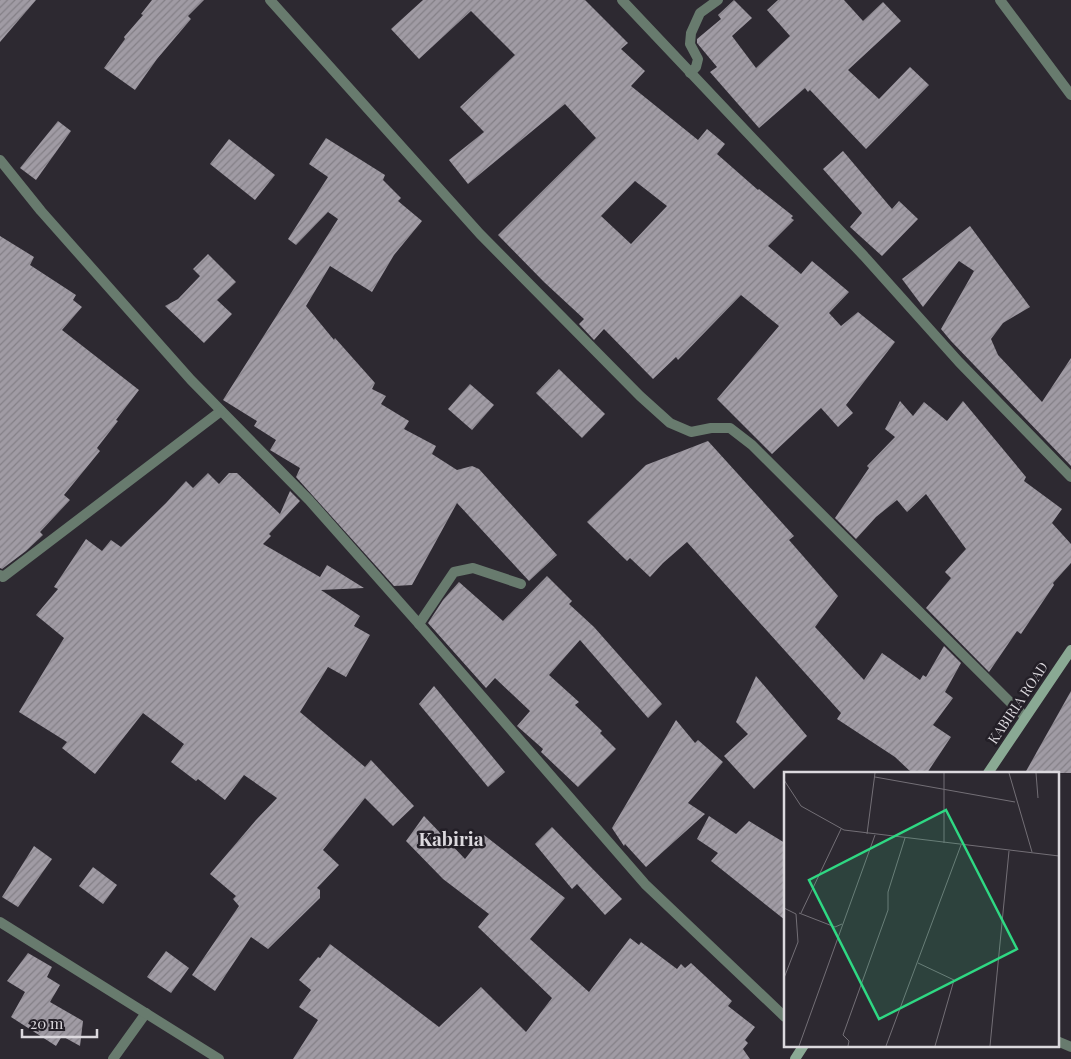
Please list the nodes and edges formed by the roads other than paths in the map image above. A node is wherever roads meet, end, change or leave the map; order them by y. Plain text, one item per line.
1 (270, 0) edge
2 (622, 0) edge
3 (718, 0) edge
4 (1000, 0) edge
5 (690, 73) junction
6 (1071, 94) edge
7 (0, 160) edge
8 (221, 411) junction
9 (1071, 476) edge
10 (0, 575) edge
11 (521, 584) dead end
12 (419, 624) junction
13 (1071, 650) edge
14 (1025, 717) junction
15 (989, 772) edge
16 (0, 922) edge
17 (146, 1013) junction
18 (784, 1016) edge
19 (1058, 1041) edge
20 (803, 1046) edge
21 (1071, 1047) edge
22 (113, 1059) edge
23 (219, 1059) edge
24 (795, 1059) edge

1 - 14 street
2 - 5 street
3 - 5 street
4 - 6 street
5 - 9 street
7 - 8 street
8 - 10 street
8 - 12 street
11 - 12 street
12 - 18 street
13 - 14 main road, KABIRIA ROAD
14 - 15 main road, KABIRIA ROAD
16 - 17 street
17 - 22 street
17 - 23 street
19 - 21 street
20 - 24 main road

